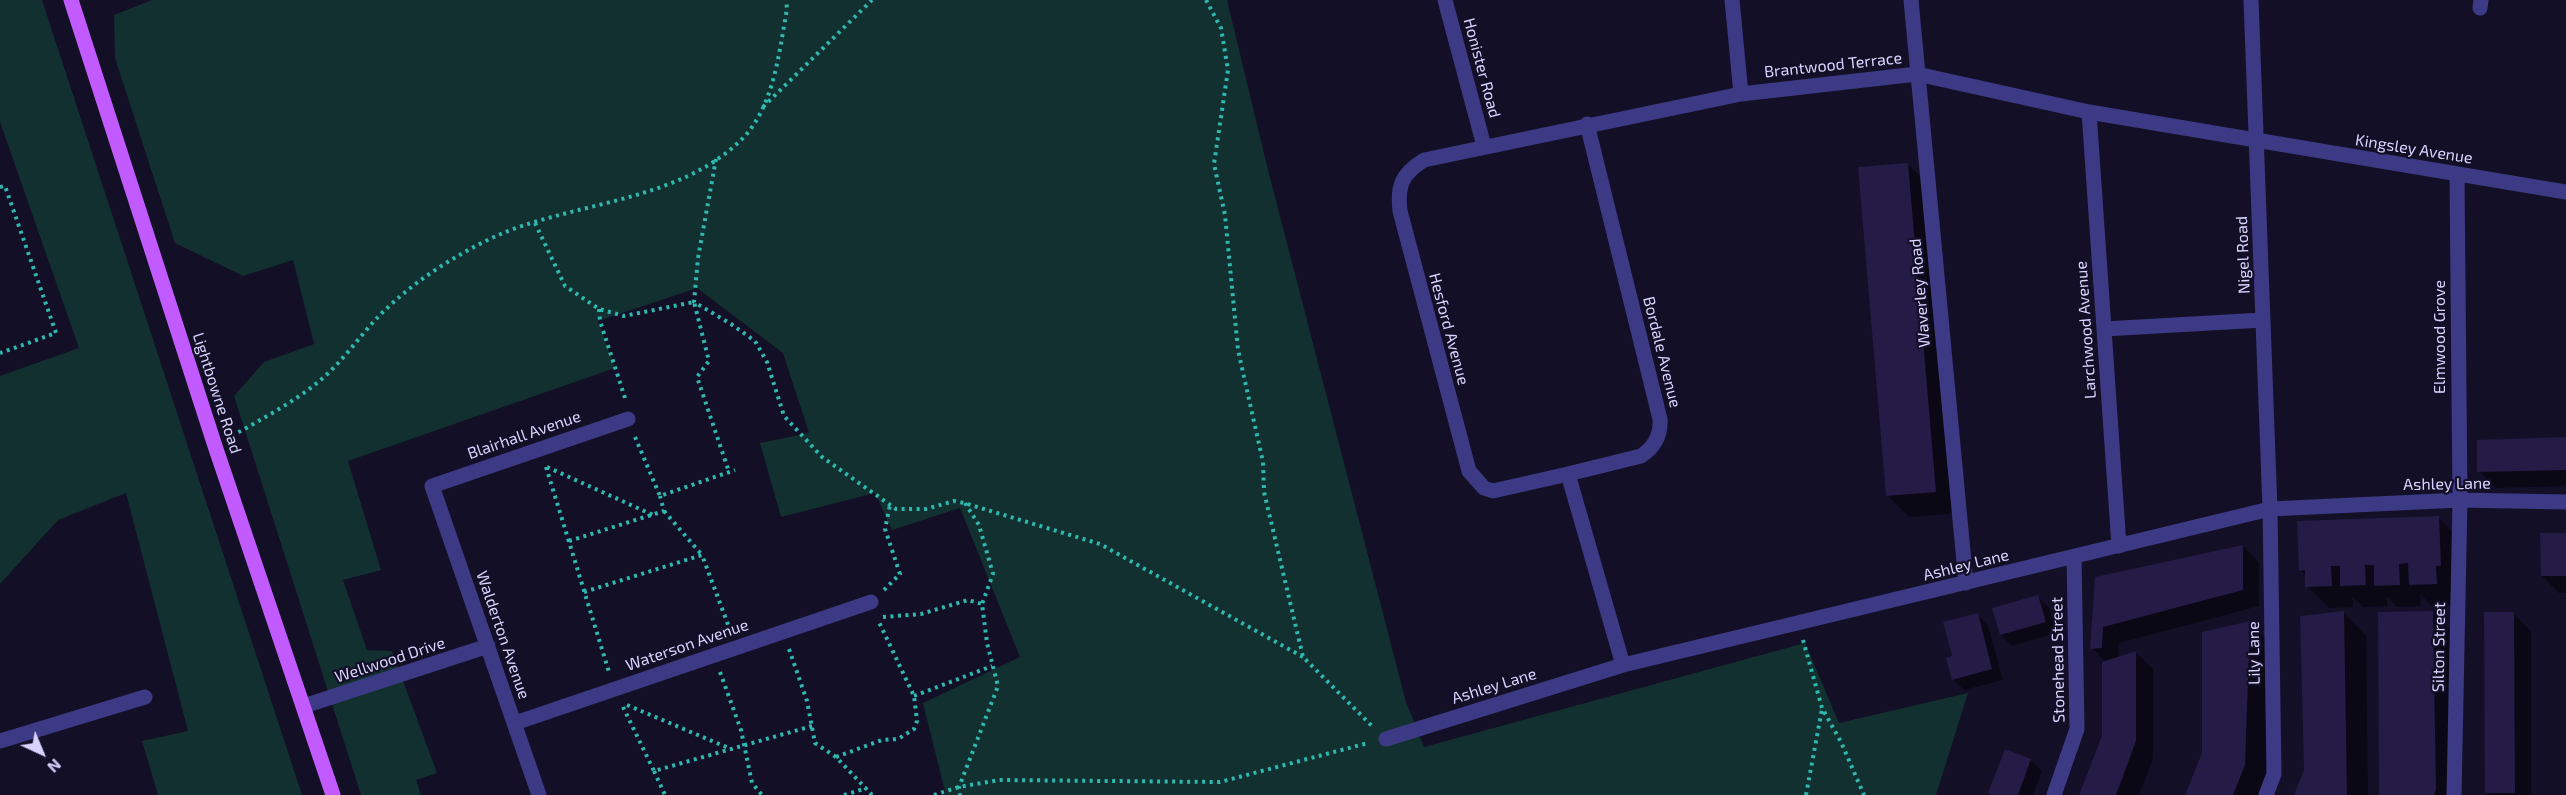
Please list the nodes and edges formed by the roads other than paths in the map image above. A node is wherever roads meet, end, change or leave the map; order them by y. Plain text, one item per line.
1 (71, 0) edge
2 (1445, 0) edge
3 (1732, 0) edge
4 (1911, 0) edge
5 (2251, 0) edge
6 (1917, 74) junction
7 (1741, 94) junction
8 (2089, 112) junction
9 (1587, 124) junction
10 (2256, 141) junction
11 (1484, 146) junction
12 (2457, 175) junction
13 (2566, 192) edge
14 (2263, 320) junction
15 (2104, 329) junction
16 (628, 419) road end
17 (1568, 474) junction
18 (432, 486) joint
19 (2460, 500) junction
20 (2566, 502) edge
21 (2270, 509) junction
22 (2119, 546) junction
23 (2074, 557) junction
24 (1966, 583) junction
25 (871, 602) road end
26 (488, 646) junction
27 (1623, 665) junction
28 (145, 697) dead end
29 (304, 706) junction
30 (515, 723) junction
31 (1386, 739) road end
32 (0, 741) edge
33 (333, 795) edge
34 (539, 795) edge
35 (2054, 795) edge
36 (2266, 795) edge
37 (2454, 795) edge

1 - 29 main road, Lightbowne Road
2 - 11 street, Honister Road
3 - 7 street
4 - 6 street, Waverley Road
5 - 10 street, Nigel Road
6 - 7 street, Brantwood Terrace
6 - 8 street, Brantwood Terrace
6 - 24 street, Waverley Road
7 - 9 street, Brantwood Terrace
8 - 10 street, Brantwood Terrace
8 - 15 street, Larchwood Avenue
9 - 11 street, Brantwood Terrace
9 - 17 street, Bordale Avenue
10 - 12 street, Kingsley Avenue
10 - 14 street, Nigel Road
11 - 17 street, Hesford Avenue
12 - 13 street, Kingsley Avenue
12 - 19 street, Elmwood Grove
14 - 15 street
14 - 21 street, Nigel Road
15 - 22 street, Larchwood Avenue
16 - 18 street, Blairhall Avenue
17 - 27 street
18 - 26 street, Walderton Avenue
19 - 20 street, Ashley Lane
19 - 21 street, Ashley Lane
19 - 37 street, Silton Street
21 - 22 street, Ashley Lane
21 - 36 street, Lily Lane
22 - 23 street, Ashley Lane
23 - 24 street, Ashley Lane
23 - 35 street, Stonehead Street
24 - 27 street, Ashley Lane
25 - 30 street, Waterson Avenue
26 - 29 street, Wellwood Drive
26 - 30 street, Walderton Avenue
27 - 31 street, Ashley Lane
28 - 32 street
29 - 33 main road, Lightbowne Road
30 - 34 street, Walderton Avenue

